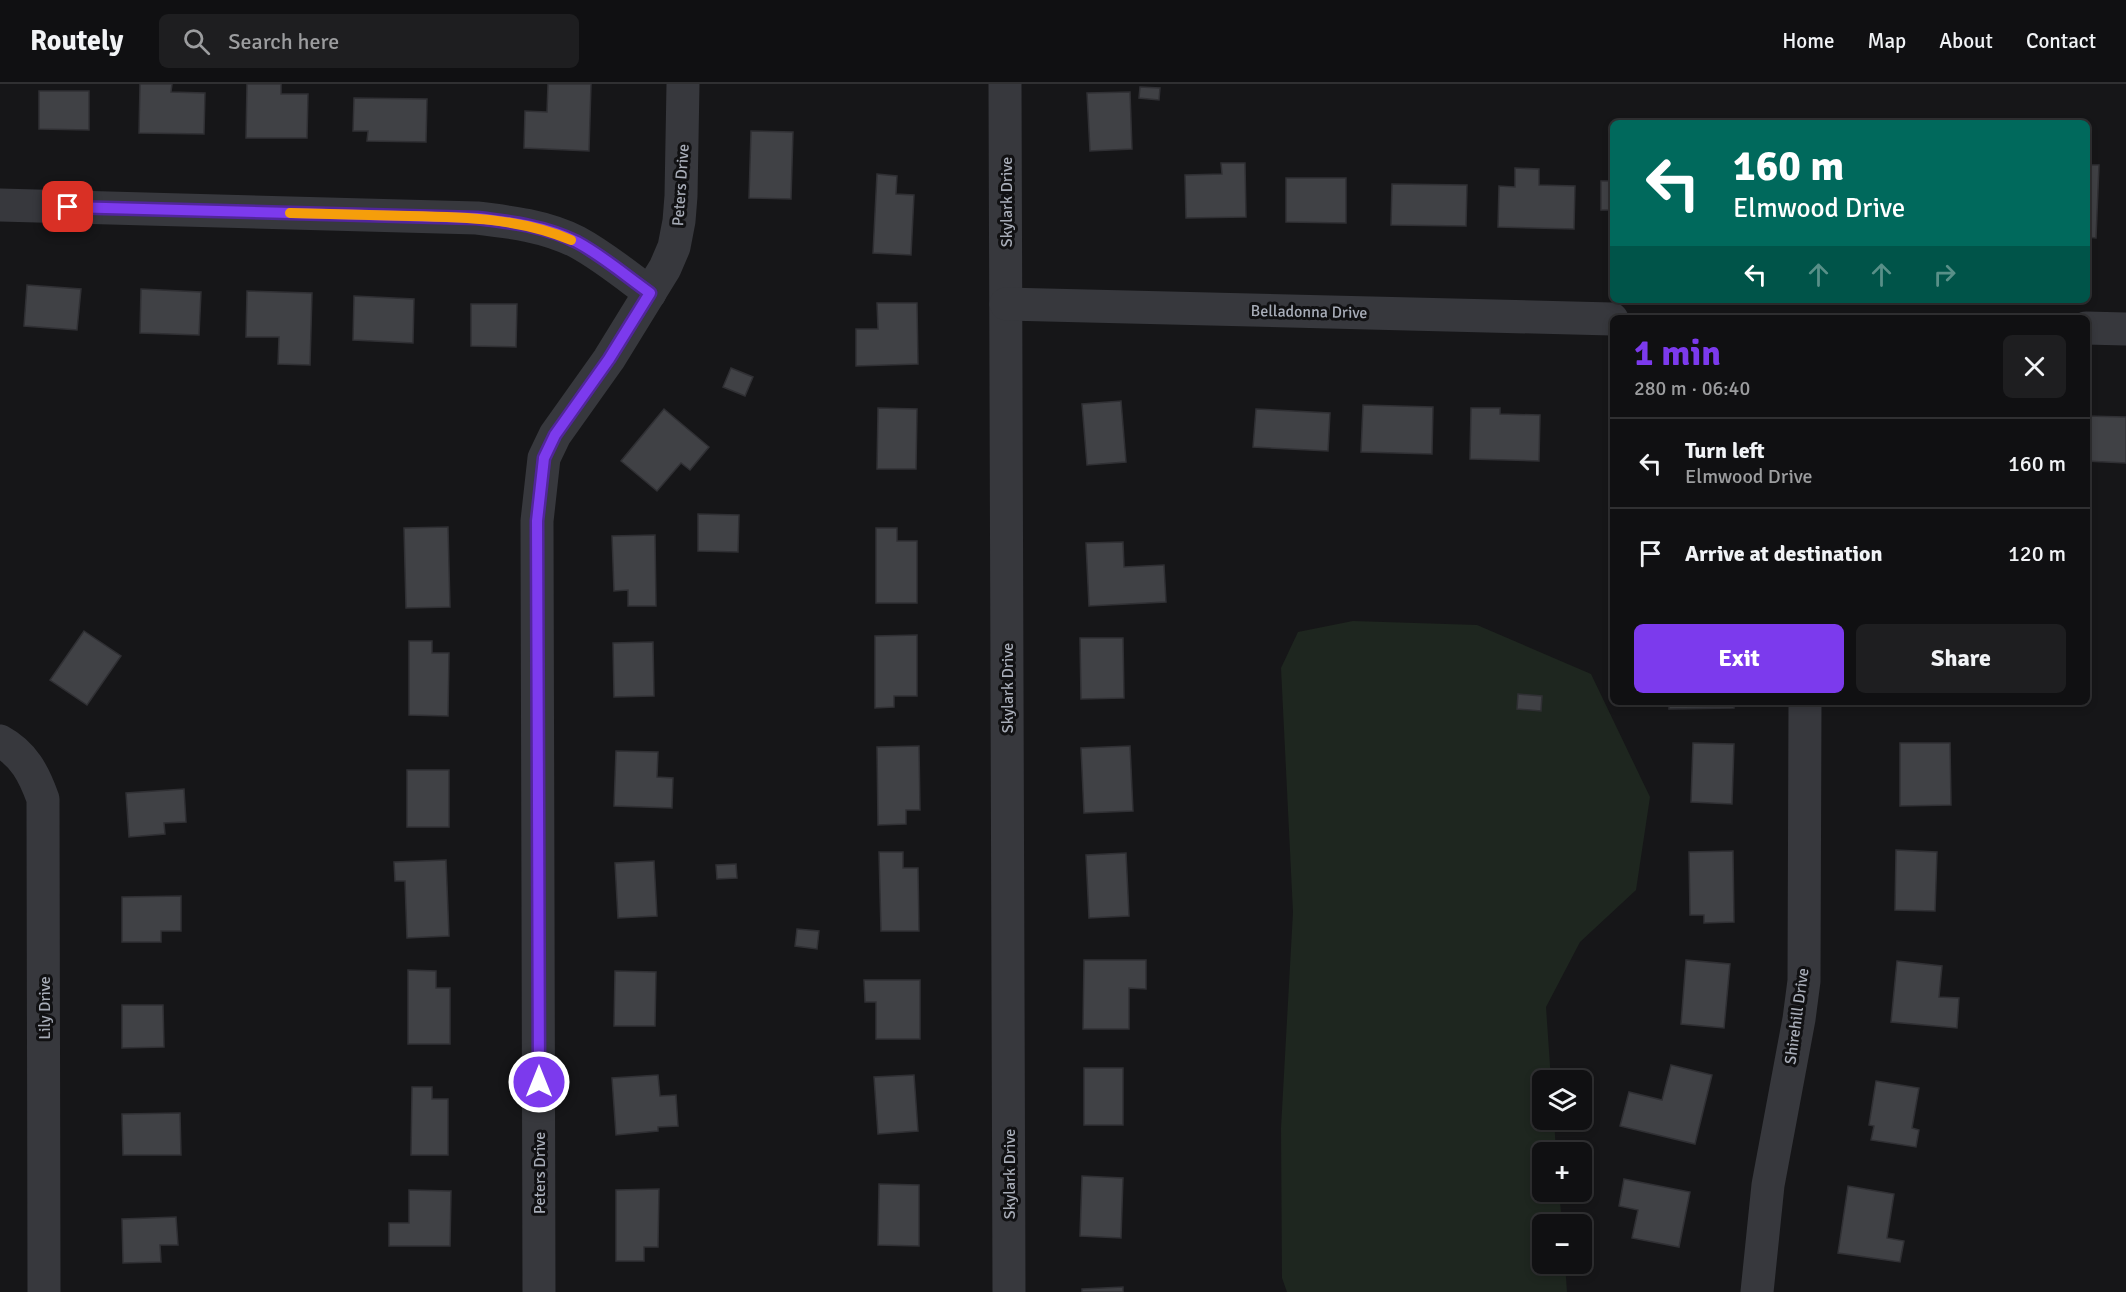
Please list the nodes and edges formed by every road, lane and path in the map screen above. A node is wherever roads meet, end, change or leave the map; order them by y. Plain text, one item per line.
1 (683, 84) edge
2 (1005, 84) edge
3 (0, 205) edge
4 (650, 293) junction
5 (1006, 304) junction
6 (1610, 318) edge
7 (2090, 328) edge
8 (2126, 328) edge
9 (1805, 705) edge
10 (0, 741) edge
11 (44, 1292) edge
12 (539, 1292) edge
13 (1009, 1292) edge
14 (1757, 1292) edge

1 - 4 street, Peters Drive
2 - 5 street, Skylark Drive
3 - 4 street
4 - 12 street, Peters Drive
5 - 6 street, Belladonna Drive
5 - 13 street, Skylark Drive
7 - 8 street
9 - 14 street, Shirehill Drive
10 - 11 street, Lily Drive

